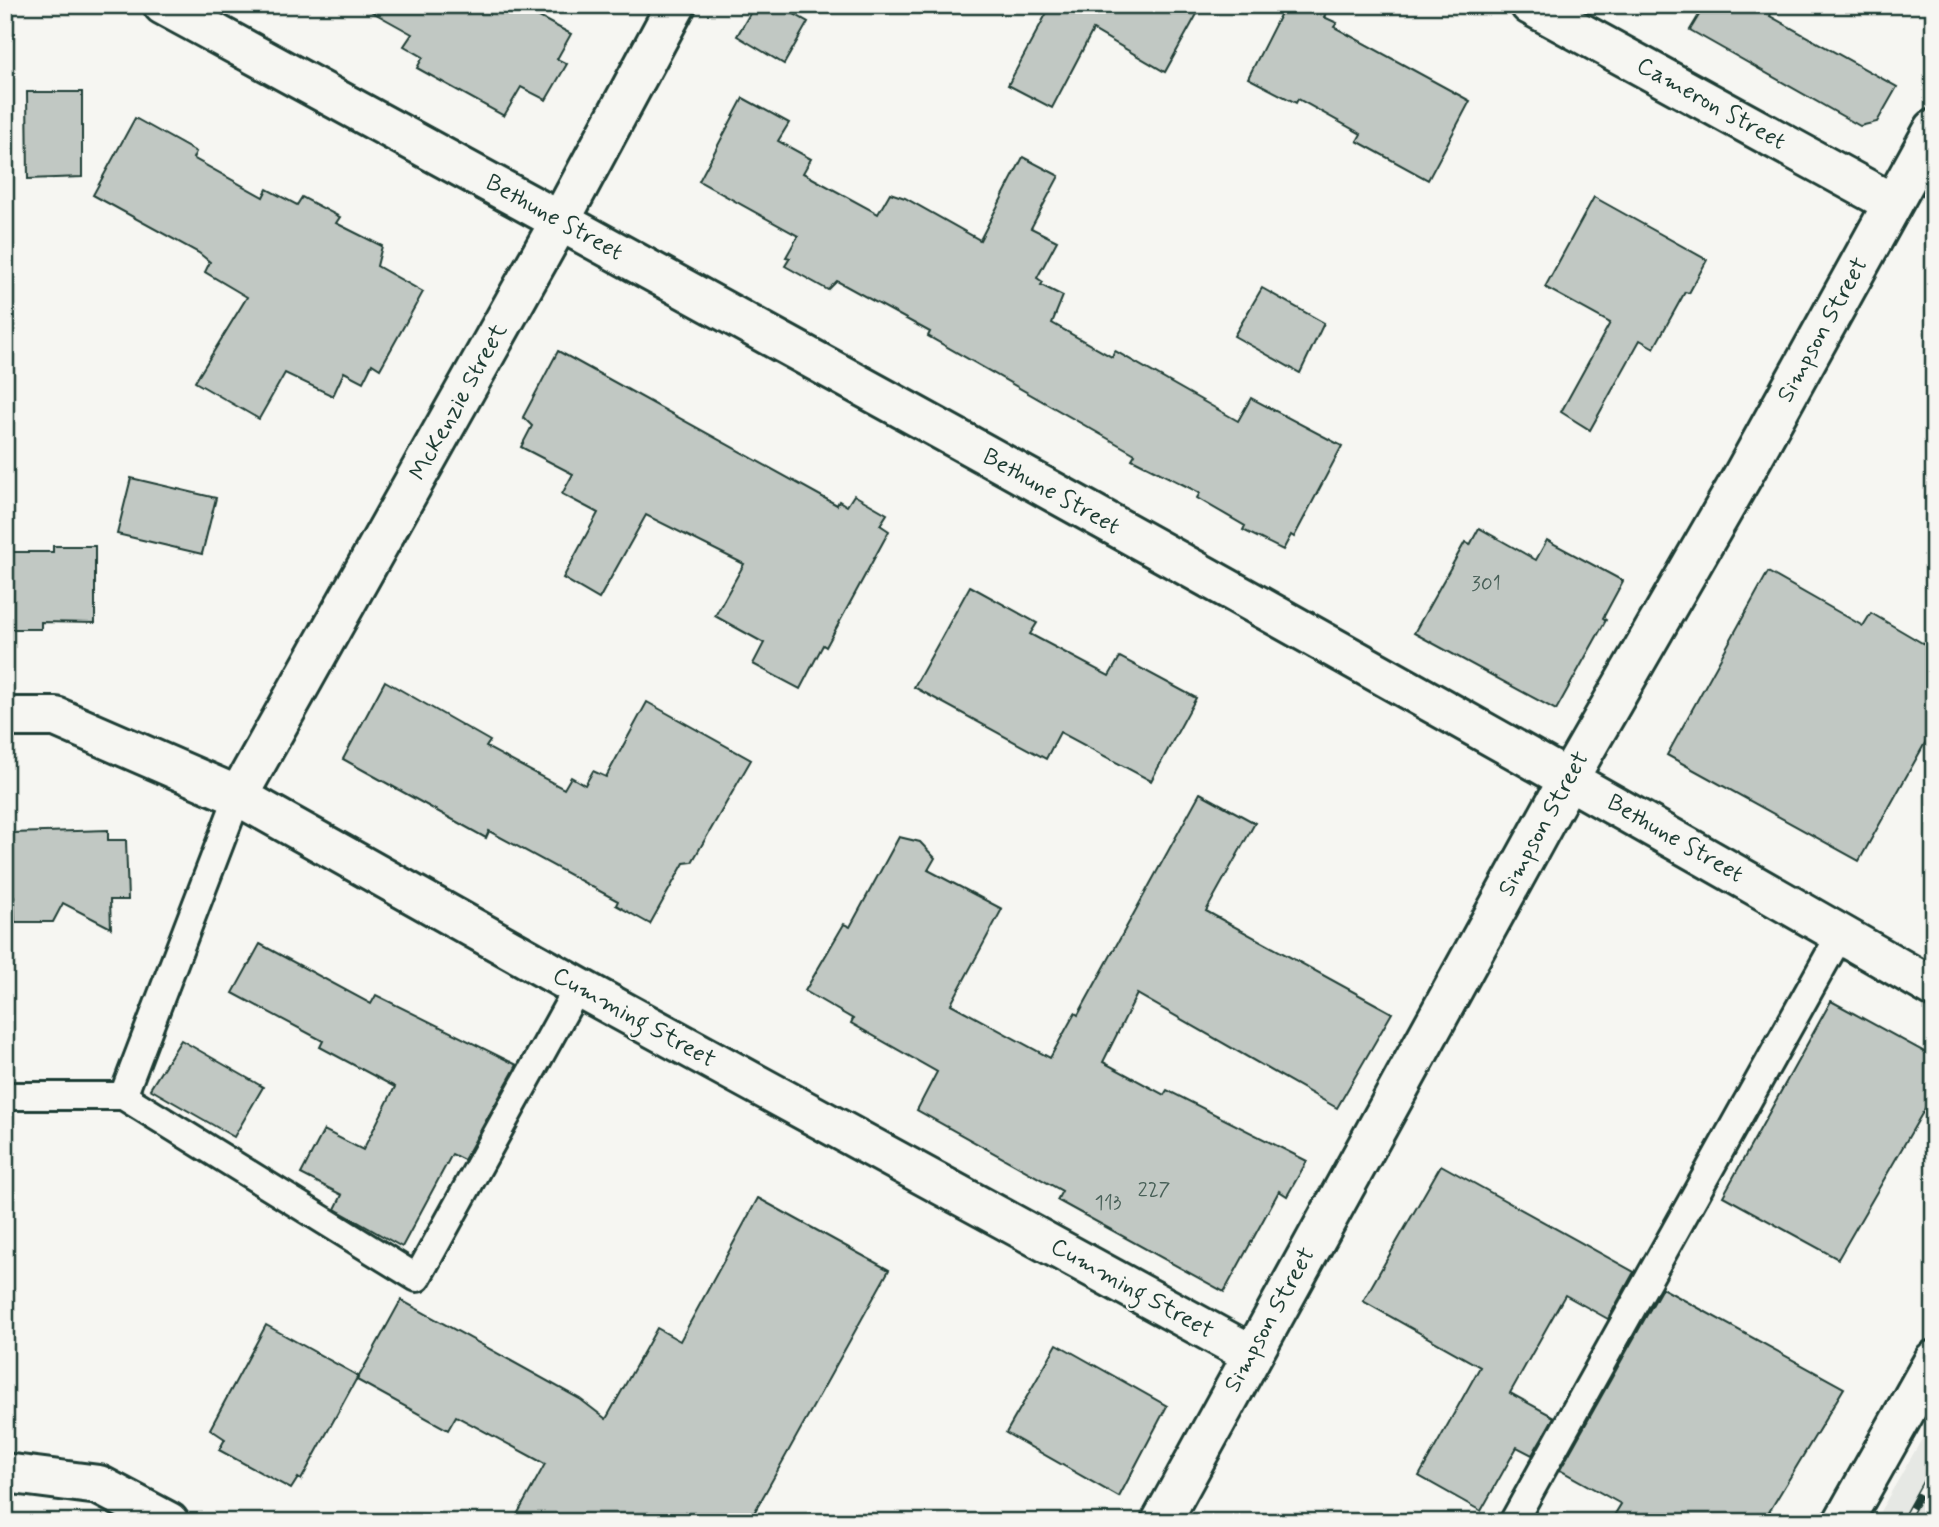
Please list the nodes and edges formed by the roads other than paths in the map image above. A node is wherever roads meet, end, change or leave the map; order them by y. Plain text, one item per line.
1 (163, 5) edge
2 (676, 5) edge
3 (1530, 5) edge
4 (1934, 129) edge
5 (1892, 204) junction
6 (561, 221) junction
7 (5, 717) edge
8 (1569, 778) junction
9 (238, 796) junction
10 (1840, 934) junction
11 (578, 987) junction
12 (1934, 988) edge
13 (5, 1096) edge
14 (123, 1096) junction
15 (1251, 1354) junction
16 (1934, 1360) edge
17 (5, 1474) edge
18 (169, 1522) edge
19 (1161, 1522) edge
20 (1514, 1522) edge
21 (1843, 1522) edge

1 - 6 street, Bethune Street
2 - 6 street, McKenzie Street
3 - 5 street, Cameron Street
4 - 5 street, Simpson Street
5 - 8 street, Simpson Street
6 - 8 street, Bethune Street
6 - 9 street, McKenzie Street
7 - 9 street, Cumming Street
8 - 10 street, Bethune Street
8 - 15 street, Simpson Street
9 - 11 street, Cumming Street
9 - 14 lane
10 - 12 street, Bethune Street
10 - 20 lane
11 - 14 lane
11 - 15 street, Cumming Street
13 - 14 lane
15 - 19 street, Simpson Street
16 - 21 street
17 - 18 street

